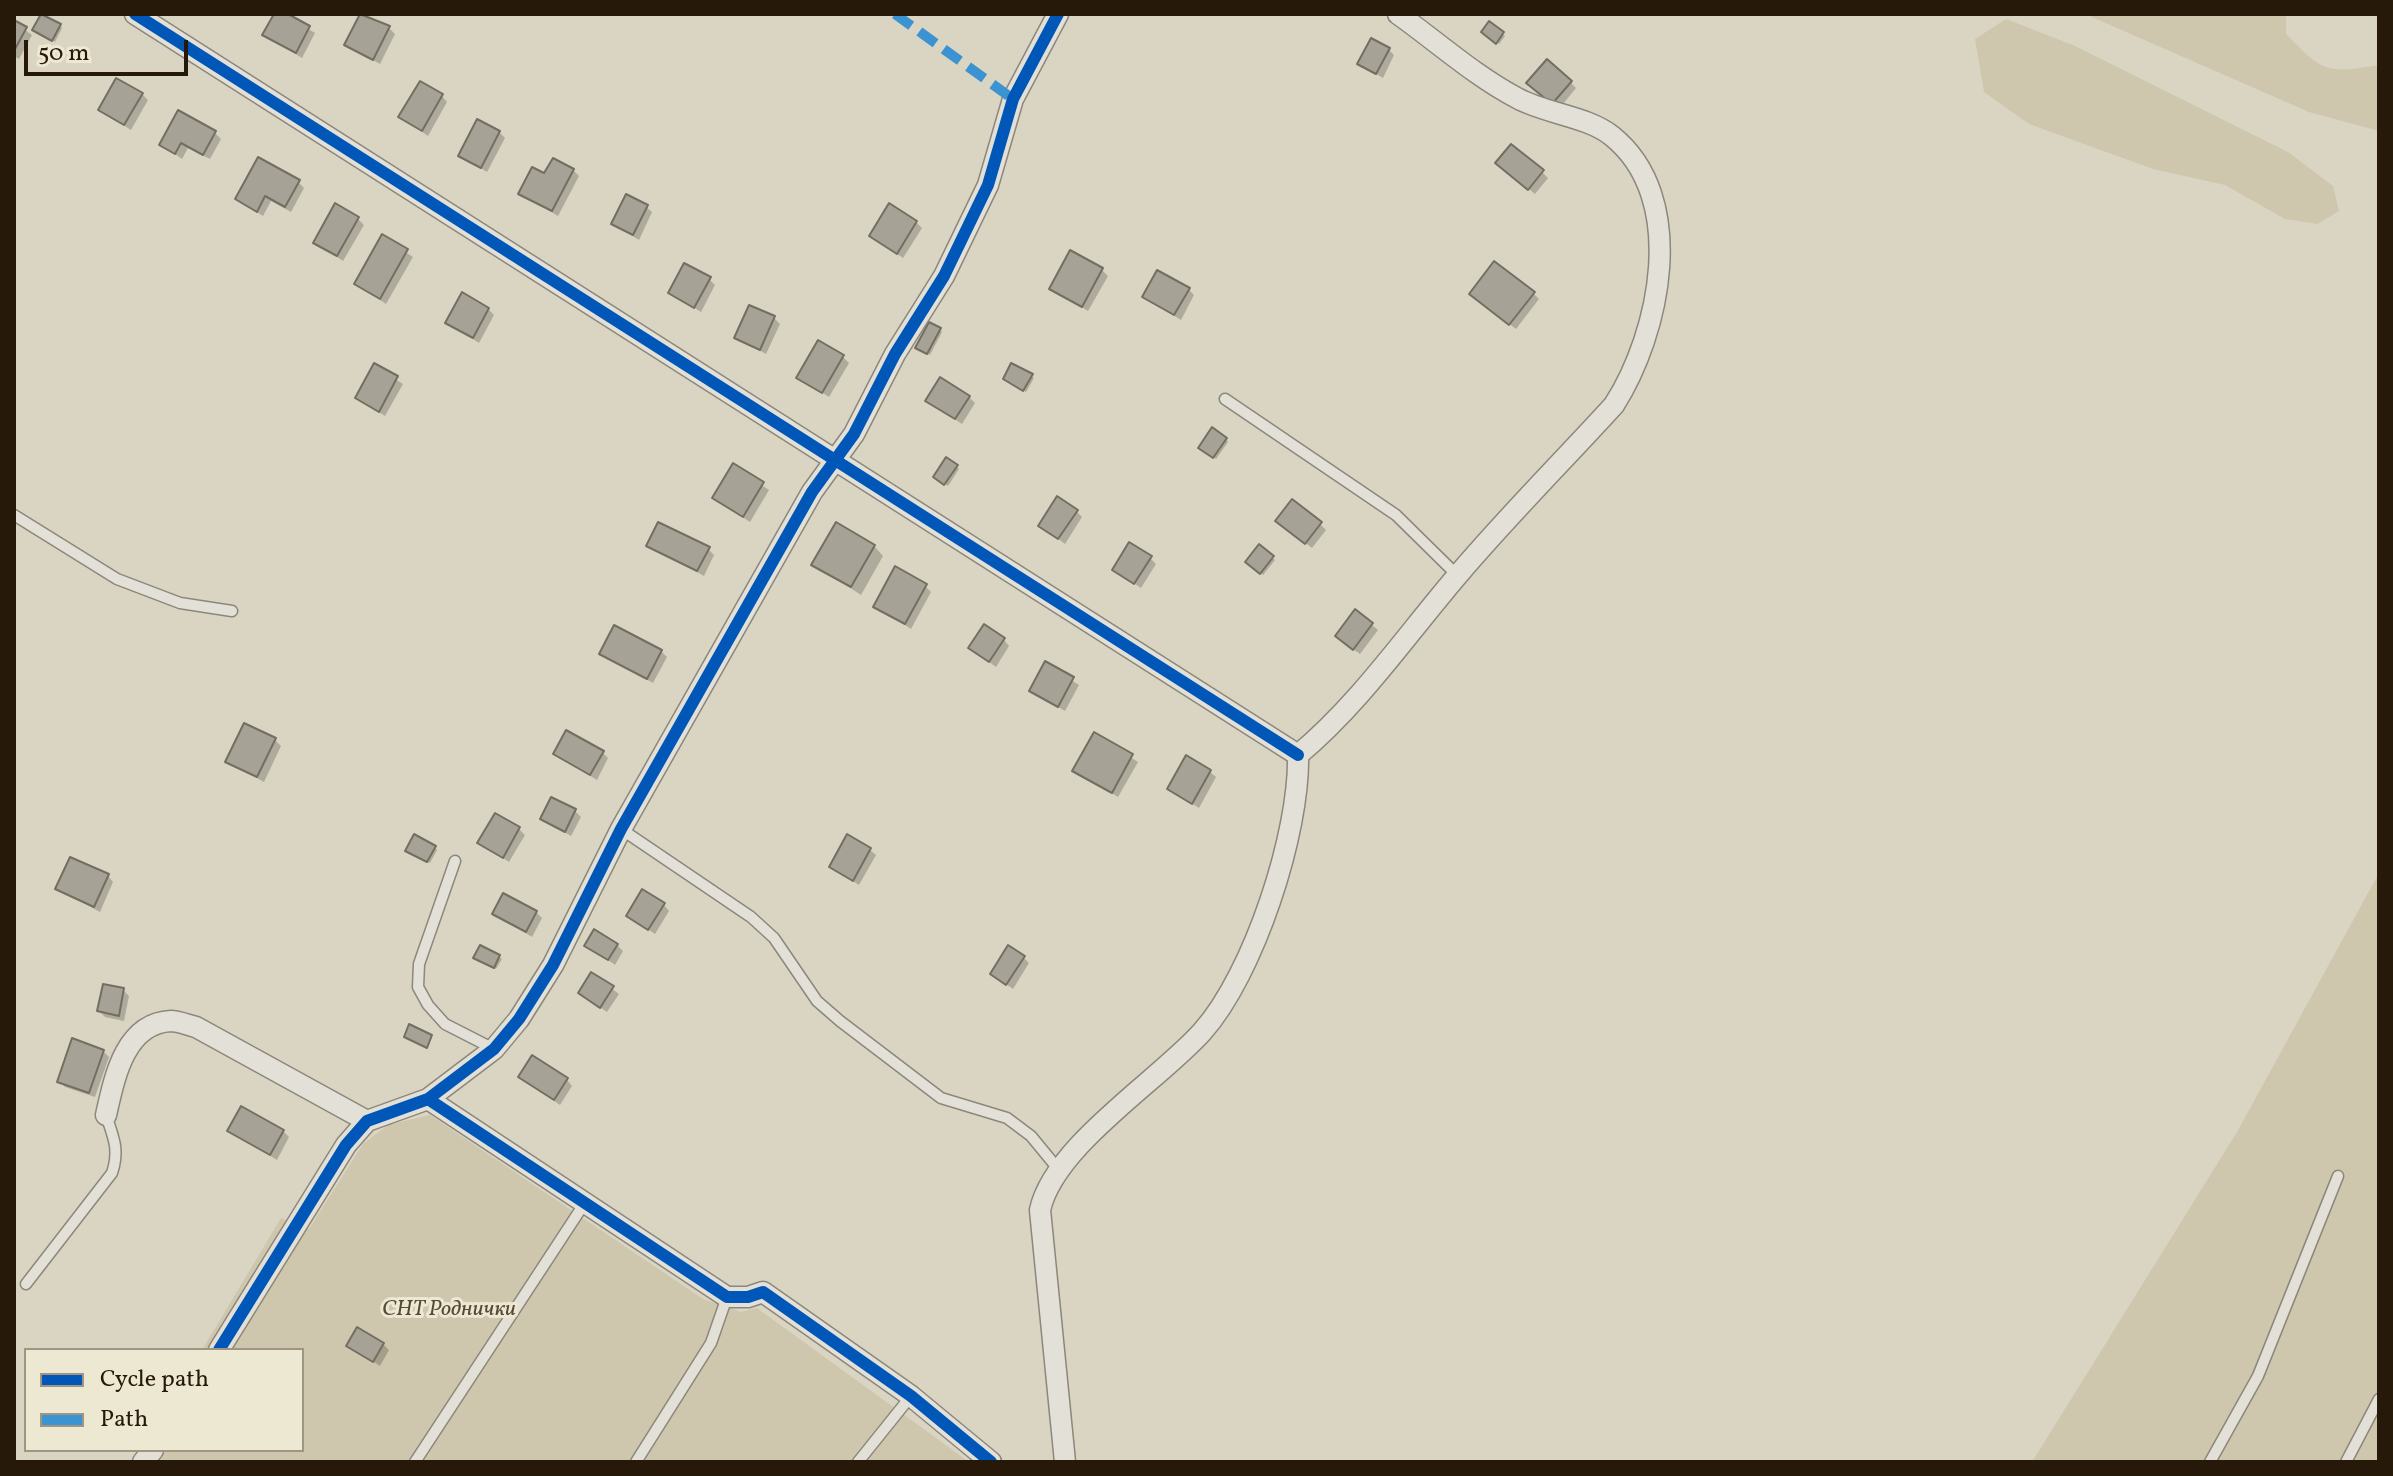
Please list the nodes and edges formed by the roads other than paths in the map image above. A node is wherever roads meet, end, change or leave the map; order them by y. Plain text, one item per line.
1 (135, 14) edge
2 (1058, 14) edge
3 (1398, 14) edge
4 (1225, 399) dead end
5 (834, 460) junction
6 (14, 515) edge
7 (1457, 575) junction
8 (232, 611) dead end
9 (1298, 755) junction
10 (621, 829) junction
11 (455, 861) dead end
12 (494, 1049) junction
13 (428, 1099) junction
14 (106, 1115) joint
15 (367, 1121) junction
16 (1059, 1170) junction
17 (2338, 1176) dead end
18 (586, 1201) junction
19 (26, 1284) dead end
20 (727, 1297) junction
21 (220, 1348) edge
22 (911, 1396) junction
23 (2379, 1399) edge
24 (415, 1462) edge
25 (636, 1462) edge
26 (858, 1462) edge
27 (991, 1462) edge
28 (1065, 1462) edge
29 (2210, 1462) edge
30 (2346, 1462) edge

1 - 5 street
2 - 5 street
3 - 7 street
4 - 7 lane
5 - 9 street
5 - 10 street
6 - 8 lane
7 - 9 street
9 - 16 street
10 - 12 street
10 - 16 lane
11 - 12 lane
12 - 13 street
13 - 15 street
13 - 18 street
14 - 15 street
14 - 19 lane
15 - 21 street
16 - 28 street
17 - 29 lane
18 - 20 street
18 - 24 lane
20 - 22 street
20 - 25 lane
22 - 26 lane
22 - 27 street
23 - 30 lane

